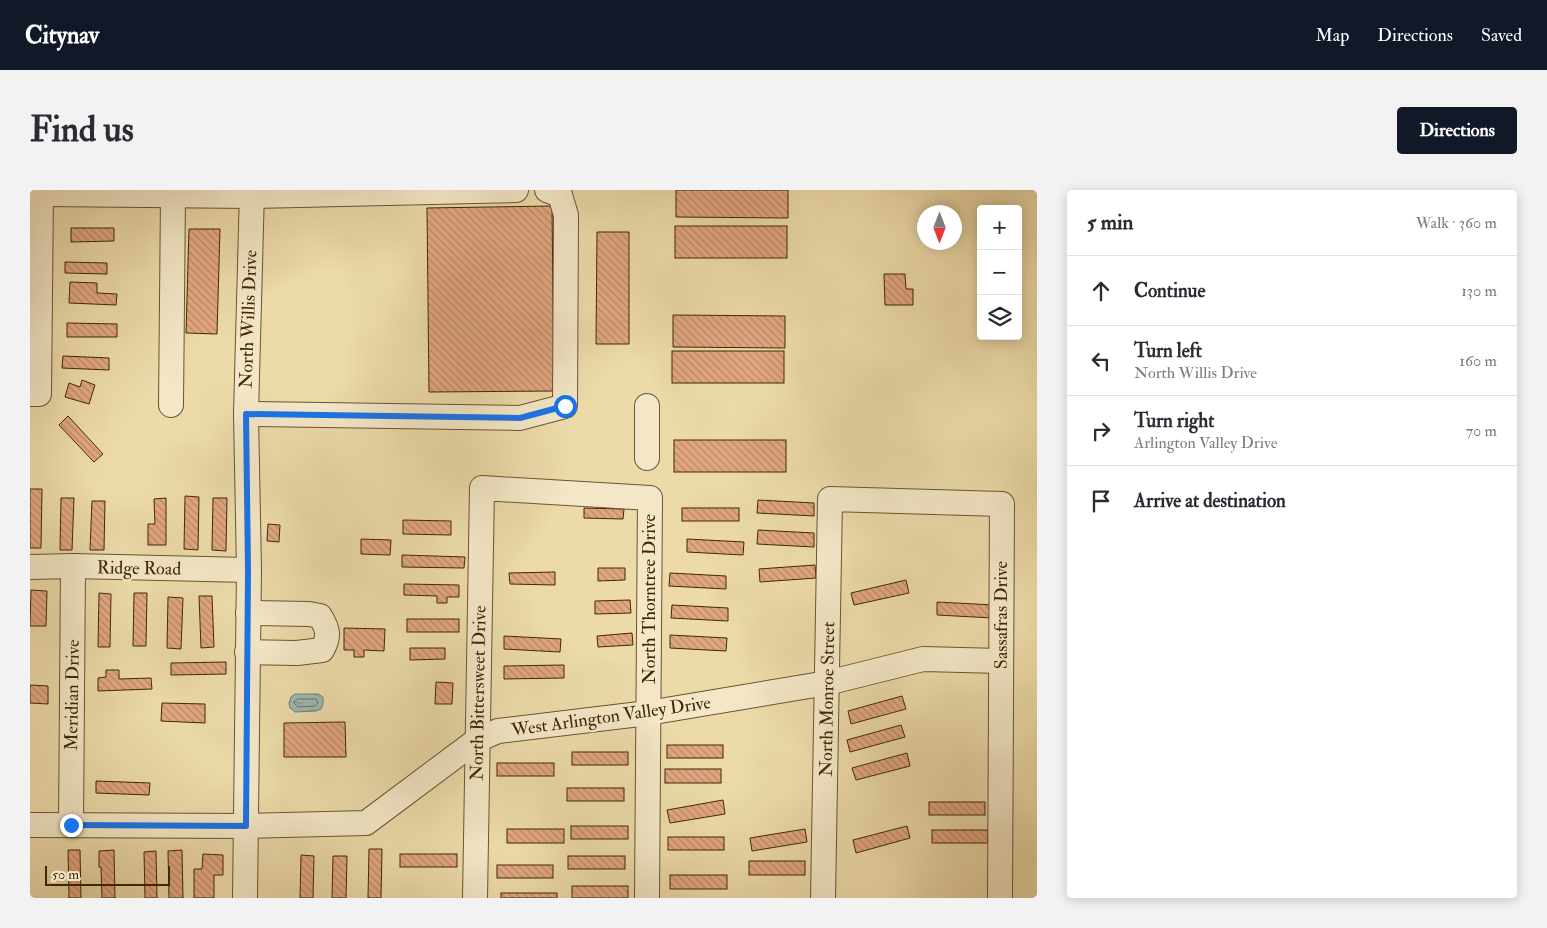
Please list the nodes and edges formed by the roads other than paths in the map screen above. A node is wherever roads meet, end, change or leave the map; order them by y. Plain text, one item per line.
1 (516, 190) edge
2 (547, 190) edge
3 (41, 192) edge
4 (252, 193) edge
5 (173, 195) junction
6 (30, 394) edge
7 (171, 406) dead end
8 (647, 406) dead end
9 (246, 414) junction
10 (648, 458) dead end
11 (482, 488) joint
12 (830, 500) joint
13 (73, 566) junction
14 (30, 567) edge
15 (248, 570) junction
16 (248, 613) junction
17 (247, 652) junction
18 (1001, 661) junction
19 (827, 683) junction
20 (648, 713) junction
21 (477, 740) junction
22 (30, 824) edge
23 (71, 825) junction
24 (246, 826) junction
25 (245, 898) edge
26 (474, 898) edge
27 (647, 898) edge
28 (823, 898) edge
29 (1000, 898) edge

1 - 4 street
2 - 9 street
3 - 5 street
3 - 6 street
4 - 5 street
4 - 9 street, North Willis Drive
5 - 7 street
8 - 10 street
9 - 15 street, North Willis Drive
11 - 20 street, North Thorntree Drive
11 - 21 street, North Bittersweet Drive
12 - 18 street, Sassafras Drive
12 - 19 street, North Monroe Street
13 - 14 street, Ridge Road
13 - 15 street, Ridge Road
13 - 23 street, Meridian Drive
15 - 16 street, North Willis Drive
16 - 17 street, North Willis Drive
16 - 17 street
17 - 24 street, North Willis Drive
18 - 19 street, West Arlington Valley Drive
18 - 29 street, Sassafras Drive
19 - 20 street, West Arlington Valley Drive
19 - 28 street, North Monroe Street
20 - 21 street, West Arlington Valley Drive
20 - 27 street, North Thorntree Drive
21 - 24 street, West Arlington Valley Drive
21 - 26 street, North Bittersweet Drive
22 - 23 street, West Arlington Valley Drive
23 - 24 street, West Arlington Valley Drive
24 - 25 street, North Willis Drive

